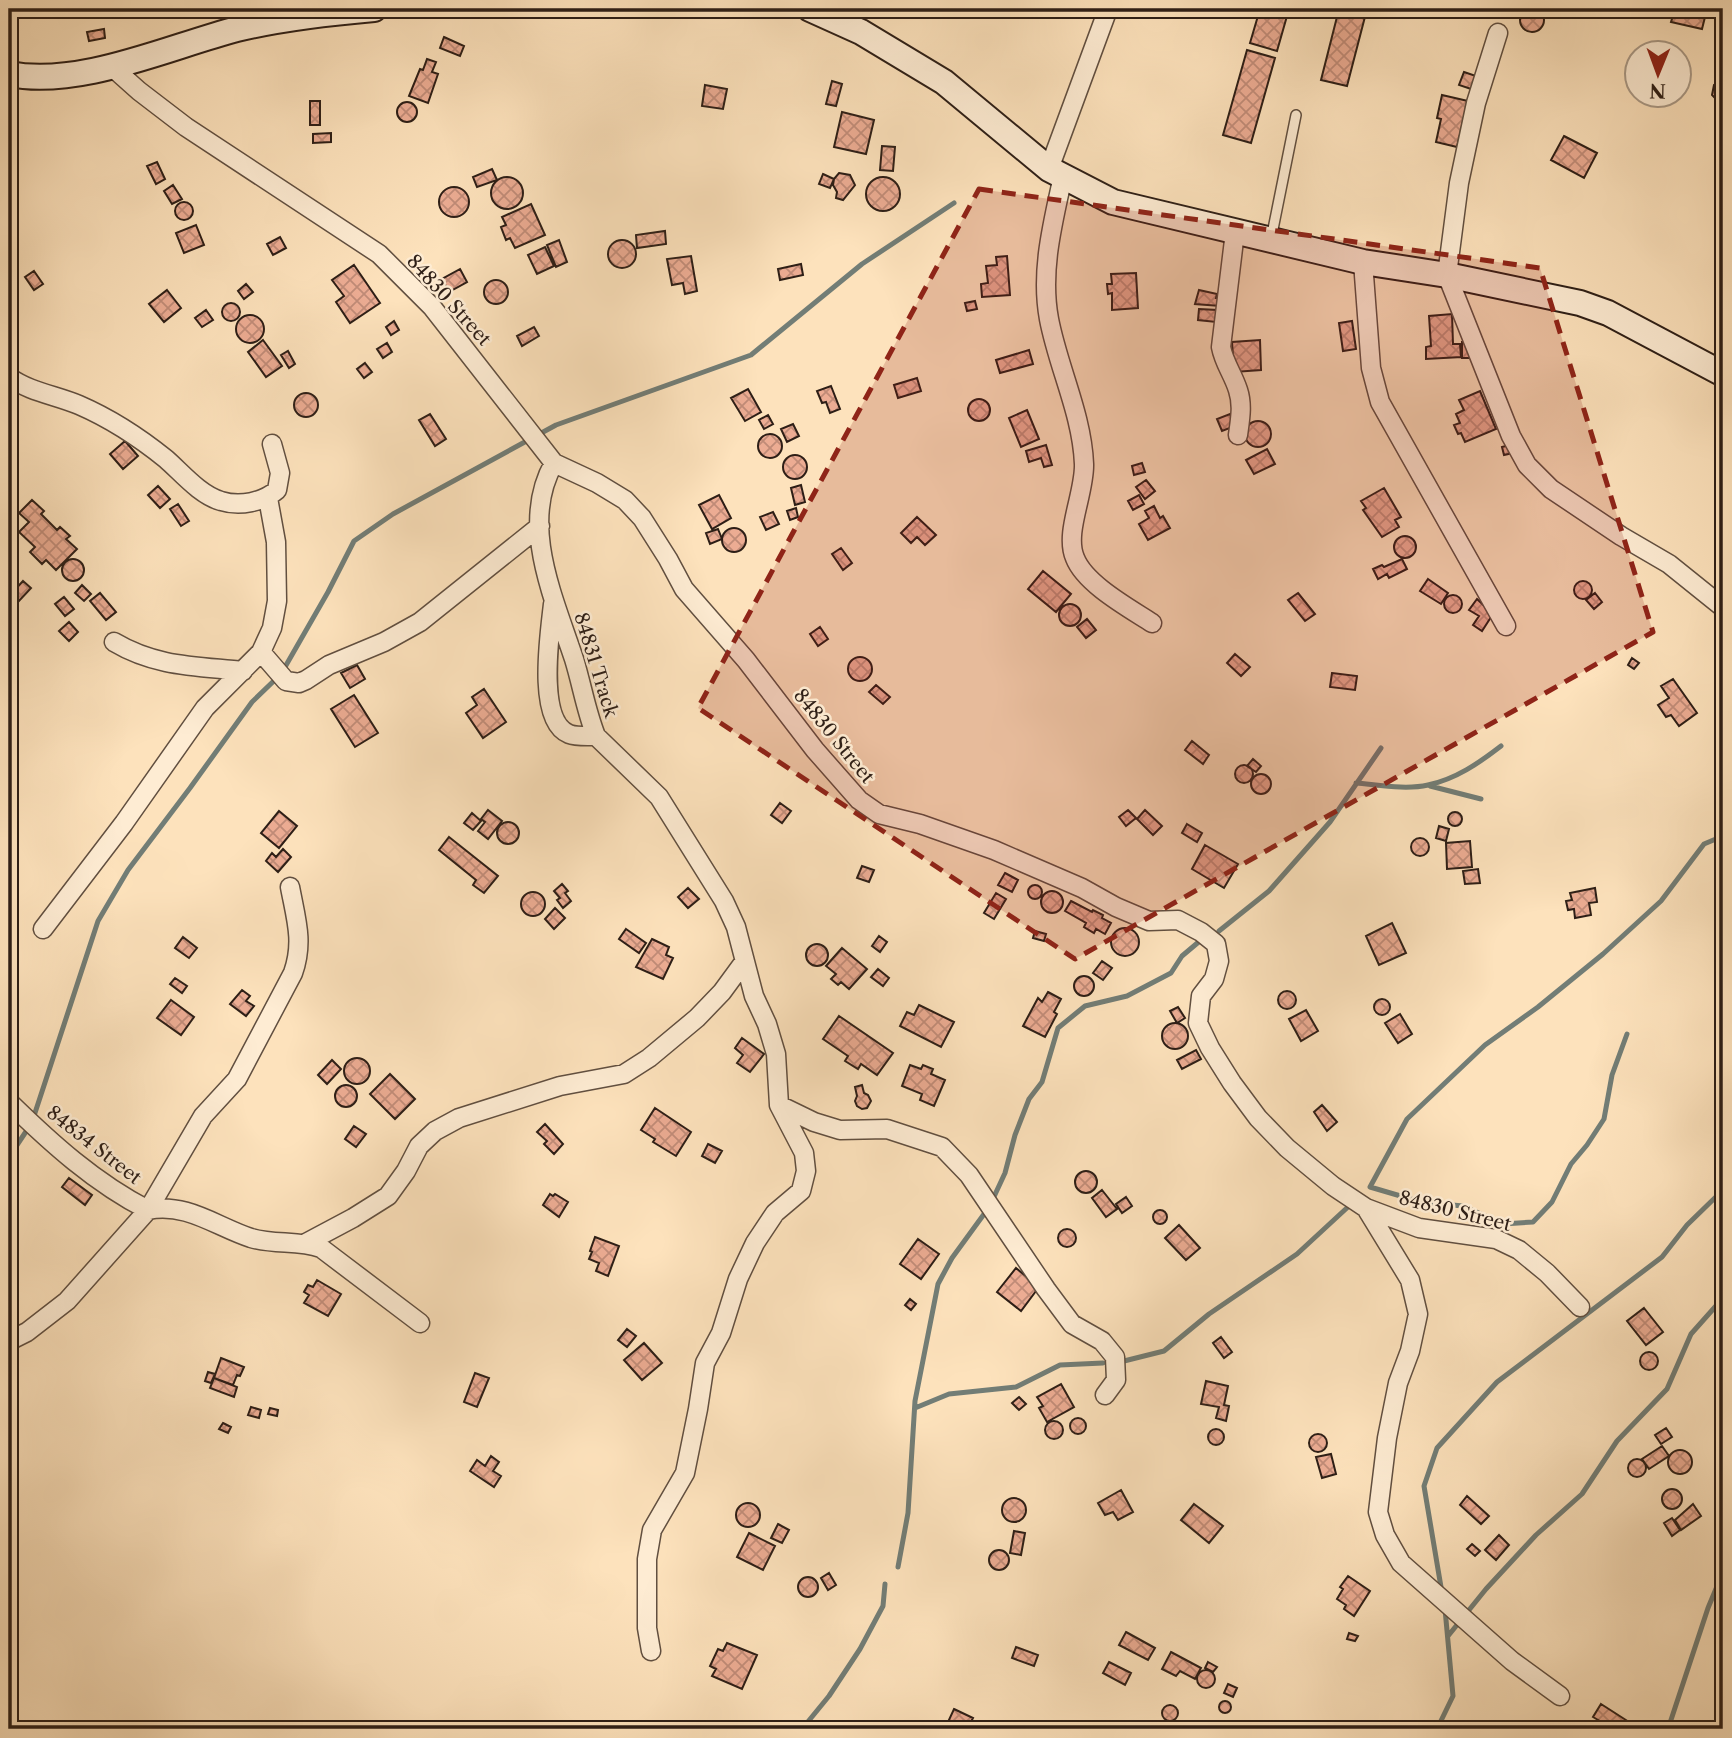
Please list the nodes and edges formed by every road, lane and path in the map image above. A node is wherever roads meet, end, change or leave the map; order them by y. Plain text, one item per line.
1 (374, 9) edge
2 (810, 9) edge
3 (1108, 9) edge
4 (1498, 33) dead end
5 (111, 66) junction
6 (9, 74) edge
7 (1296, 115) dead end
8 (1056, 172) junction
9 (1235, 232) junction
10 (1271, 240) junction
11 (1363, 262) junction
12 (1447, 275) junction
13 (1723, 374) edge
14 (9, 377) edge
15 (1238, 435) dead end
16 (272, 444) dead end
17 (554, 463) junction
18 (268, 498) junction
19 (540, 526) junction
20 (553, 601) junction
21 (1720, 604) dead end
22 (1152, 623) dead end
23 (1506, 626) dead end
24 (114, 642) dead end
25 (261, 652) junction
26 (243, 671) junction
27 (596, 736) junction
28 (290, 887) dead end
29 (43, 929) dead end
30 (744, 962) junction
31 (9, 1102) edge
32 (779, 1105) junction
33 (1366, 1208) junction
34 (148, 1210) junction
35 (306, 1242) junction
36 (1580, 1307) dead end
37 (420, 1324) dead end
38 (9, 1340) edge
39 (1105, 1395) dead end
40 (651, 1651) dead end
41 (1560, 1696) dead end

1 - 5 street
2 - 8 street
3 - 8 street
4 - 12 street
5 - 6 street
5 - 17 street, 84830 Street
7 - 10 lane
8 - 9 street
8 - 22 street
9 - 10 street
9 - 15 street
10 - 11 street
11 - 12 street
11 - 23 street
12 - 13 street
12 - 21 street
14 - 18 street
16 - 18 street
17 - 19 street, 84831 Track
17 - 33 street, 84830 Street
18 - 25 street
19 - 20 street, 84831 Track
19 - 25 street
20 - 27 street, 84831 Track
20 - 27 street
24 - 26 street
25 - 26 street
26 - 29 street
27 - 30 street, 84831 Track
28 - 34 street
30 - 32 street, 84831 Track
30 - 35 street
31 - 34 street, 84834 Street
32 - 39 street
32 - 40 street
33 - 36 street, 84830 Street
33 - 41 street
34 - 35 street, 84834 Street
34 - 38 street
35 - 37 street, 84834 Street

